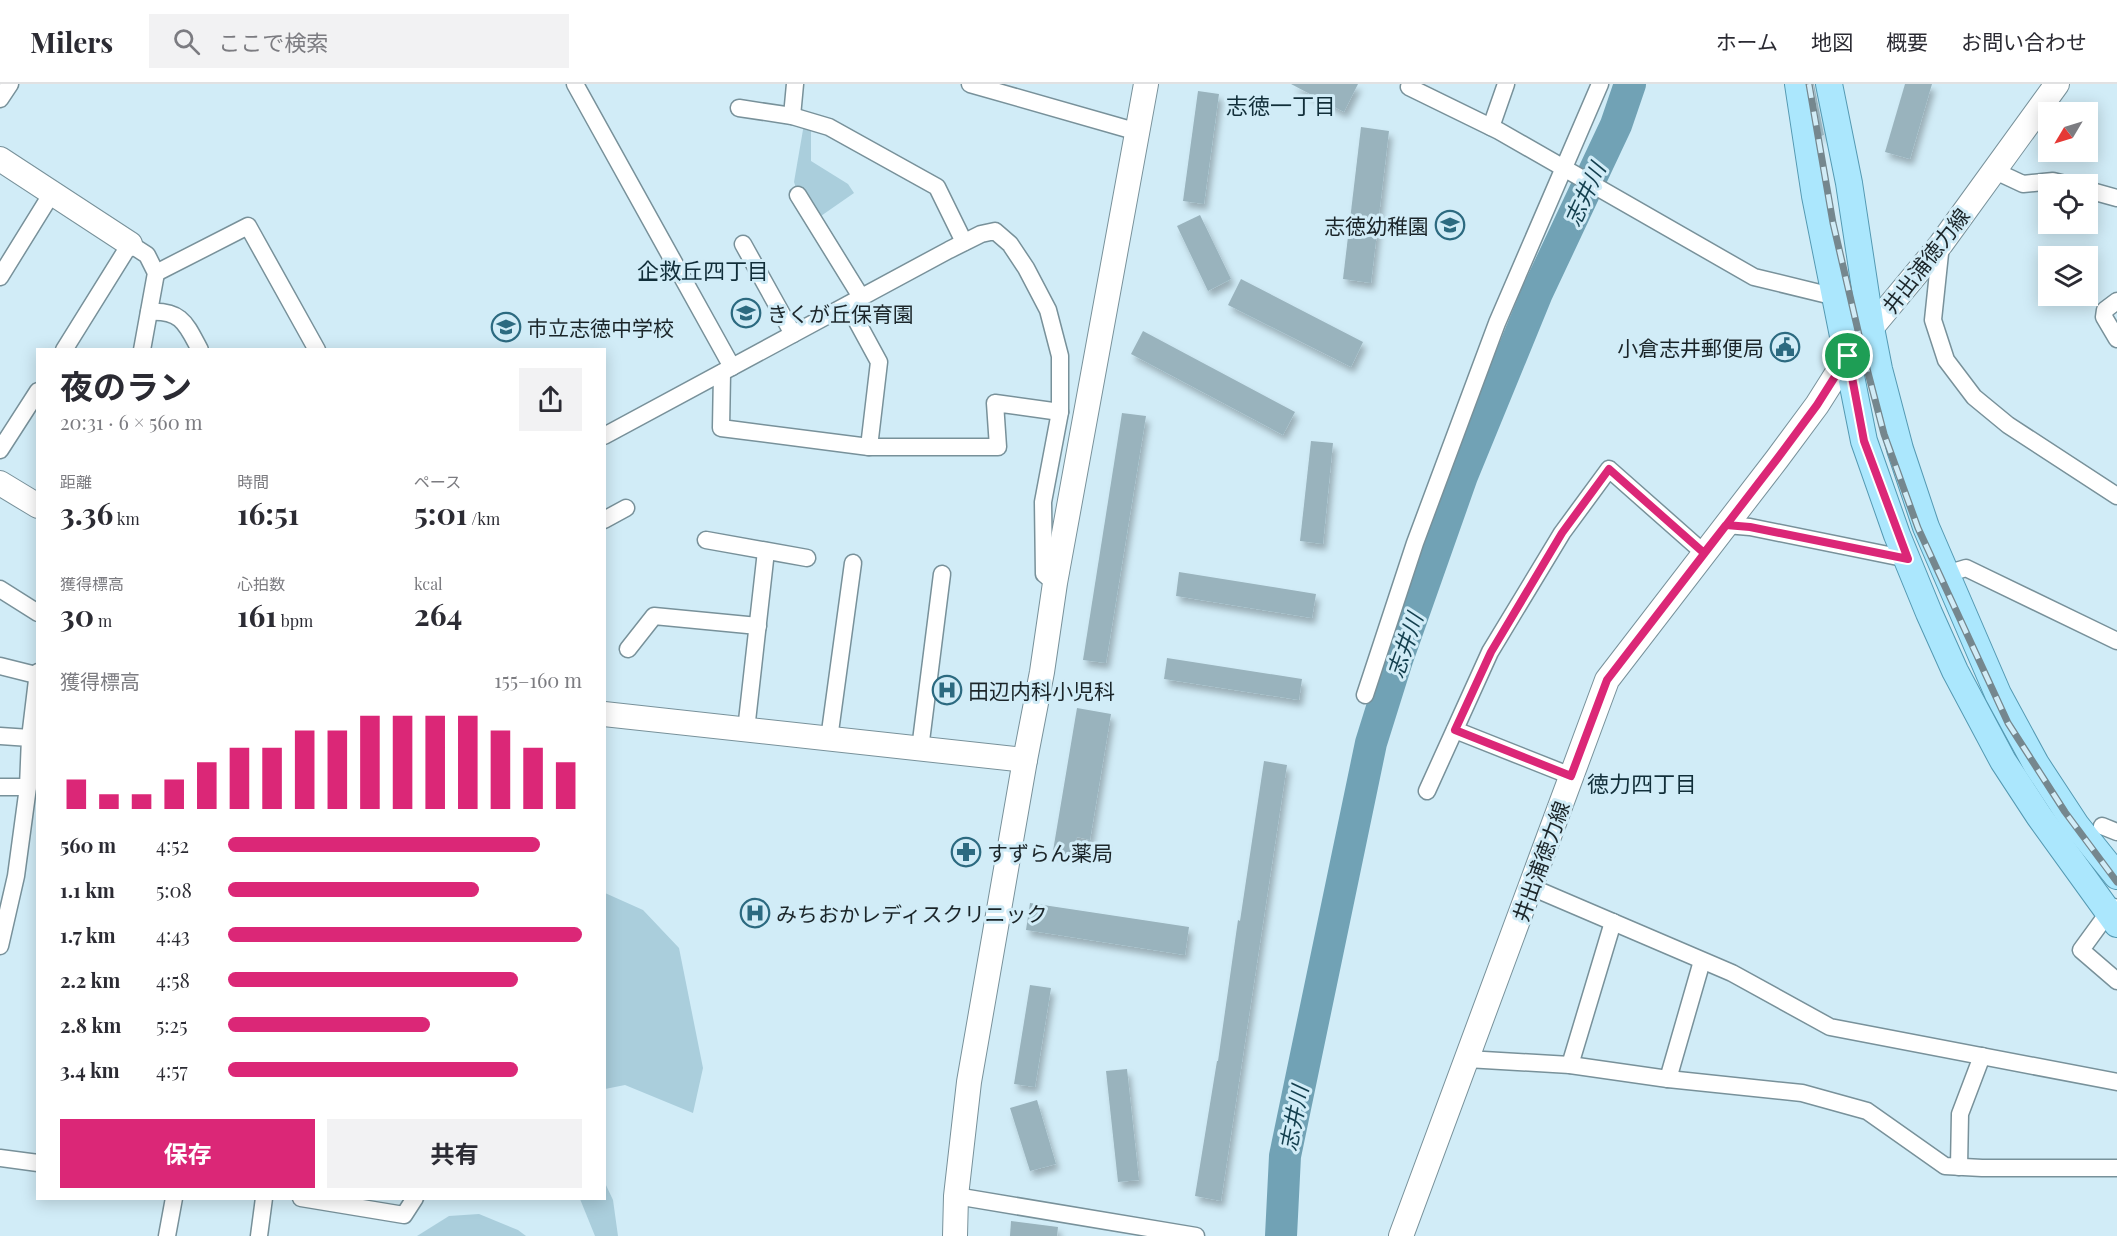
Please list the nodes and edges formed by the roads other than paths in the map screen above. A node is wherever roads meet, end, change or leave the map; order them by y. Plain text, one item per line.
1 (10, 84) edge
2 (575, 84) edge
3 (795, 84) edge
4 (970, 84) edge
5 (1146, 84) edge
6 (1506, 84) edge
7 (1600, 84) edge
8 (1798, 84) edge
9 (1829, 84) edge
10 (2057, 84) edge
11 (1409, 87) dead end
12 (0, 99) edge
13 (739, 108) dead end
14 (792, 116) junction
15 (1491, 127) junction
16 (1138, 132) junction
17 (0, 159) edge
18 (1564, 167) junction
19 (1993, 170) junction
20 (2038, 183) edge
21 (52, 193) junction
22 (2098, 193) edge
23 (798, 195) dead end
24 (2117, 198) edge
25 (964, 242) junction
26 (130, 244) junction
27 (743, 244) dead end
28 (1941, 244) junction
29 (156, 273) junction
30 (0, 277) edge
31 (1836, 297) junction
32 (854, 301) junction
33 (2117, 301) edge
34 (149, 312) junction
35 (1871, 328) junction
36 (793, 334) junction
37 (2117, 339) edge
38 (65, 348) edge
39 (142, 348) edge
40 (199, 348) edge
41 (316, 348) edge
42 (1848, 356) junction
43 (727, 370) junction
44 (36, 394) edge
45 (1060, 412) junction
46 (606, 435) edge
47 (869, 447) junction
48 (0, 450) edge
49 (0, 483) edge
50 (2117, 496) edge
51 (36, 505) edge
52 (626, 508) dead end
53 (606, 519) edge
54 (1726, 525) junction
55 (706, 540) dead end
56 (766, 551) junction
57 (1704, 553) junction
58 (807, 558) dead end
59 (1908, 559) junction
60 (853, 564) dead end
61 (942, 574) dead end
62 (1946, 574) junction
63 (1055, 583) junction
64 (0, 589) edge
65 (36, 612) edge
66 (758, 626) junction
67 (2117, 641) edge
68 (628, 649) dead end
69 (0, 666) edge
70 (36, 674) edge
71 (36, 683) edge
72 (1365, 695) dead end
73 (606, 714) edge
74 (746, 730) junction
75 (1455, 730) junction
76 (0, 736) edge
77 (30, 738) junction
78 (829, 739) junction
79 (920, 749) junction
80 (1025, 760) junction
81 (36, 770) edge
82 (1571, 776) junction
83 (28, 786) junction
84 (0, 787) edge
85 (1427, 791) dead end
86 (8, 876) edge
87 (2117, 876) edge
88 (1531, 887) junction
89 (2114, 914) edge
90 (1613, 922) junction
91 (0, 946) edge
92 (1702, 960) junction
93 (2117, 981) edge
94 (1982, 1056) junction
95 (1467, 1059) junction
96 (1570, 1065) junction
97 (1668, 1079) junction
98 (2117, 1082) edge
99 (0, 1158) edge
100 (36, 1163) edge
101 (1959, 1167) junction
102 (2117, 1168) edge
103 (956, 1196) junction
104 (174, 1200) edge
105 (264, 1200) edge
106 (313, 1200) edge
107 (414, 1200) edge
108 (167, 1236) edge
109 (259, 1236) edge
110 (955, 1236) edge
111 (1196, 1236) edge
112 (1401, 1236) edge

1 - 12 street
2 - 43 street
3 - 14 street
4 - 16 street
5 - 16 street
6 - 15 street
7 - 18 street
8 - 31 main road
9 - 35 main road
10 - 19 street, 井出浦徳力線
11 - 15 street
13 - 14 street
14 - 25 street
15 - 18 street
16 - 63 street
17 - 21 street
18 - 31 street
18 - 72 street
19 - 20 street
19 - 28 street, 井出浦徳力線
21 - 26 street
21 - 30 street
22 - 24 street
23 - 32 street
25 - 32 street
25 - 45 street
26 - 29 street
26 - 38 street
27 - 36 street
28 - 35 street, 井出浦徳力線
28 - 50 street
29 - 34 street
29 - 41 street
31 - 42 main road
32 - 36 street
32 - 47 street
33 - 37 street
34 - 39 street
34 - 40 street
35 - 42 street, 井出浦徳力線
35 - 62 main road
36 - 43 street
42 - 54 street, 井出浦徳力線
42 - 59 main road
43 - 46 street
43 - 47 street
44 - 48 street
45 - 47 street
45 - 63 street
49 - 51 street
52 - 53 street
54 - 57 street, 井出浦徳力線
54 - 59 street
55 - 56 street
56 - 58 street
56 - 66 street
57 - 75 street
57 - 82 street, 井出浦徳力線
59 - 89 main road
60 - 78 street
61 - 79 street
62 - 67 street
62 - 87 main road
63 - 80 street
64 - 65 street
66 - 68 street
66 - 74 street
69 - 70 street
71 - 77 street
73 - 74 street
74 - 78 street
75 - 82 street
75 - 85 street
76 - 77 street
77 - 83 street
78 - 79 street
79 - 80 street
80 - 103 street
81 - 83 street
82 - 88 street, 井出浦徳力線
83 - 84 street
83 - 86 street
86 - 91 street
88 - 90 street
88 - 95 street, 井出浦徳力線
89 - 93 street
90 - 92 street
90 - 96 street
92 - 94 street
92 - 97 street
94 - 98 street
94 - 101 street
95 - 96 street
95 - 112 street, 井出浦徳力線
96 - 97 street
97 - 101 street
99 - 100 street
101 - 102 street
103 - 110 street
103 - 111 street
104 - 108 street
105 - 109 street
106 - 107 street

